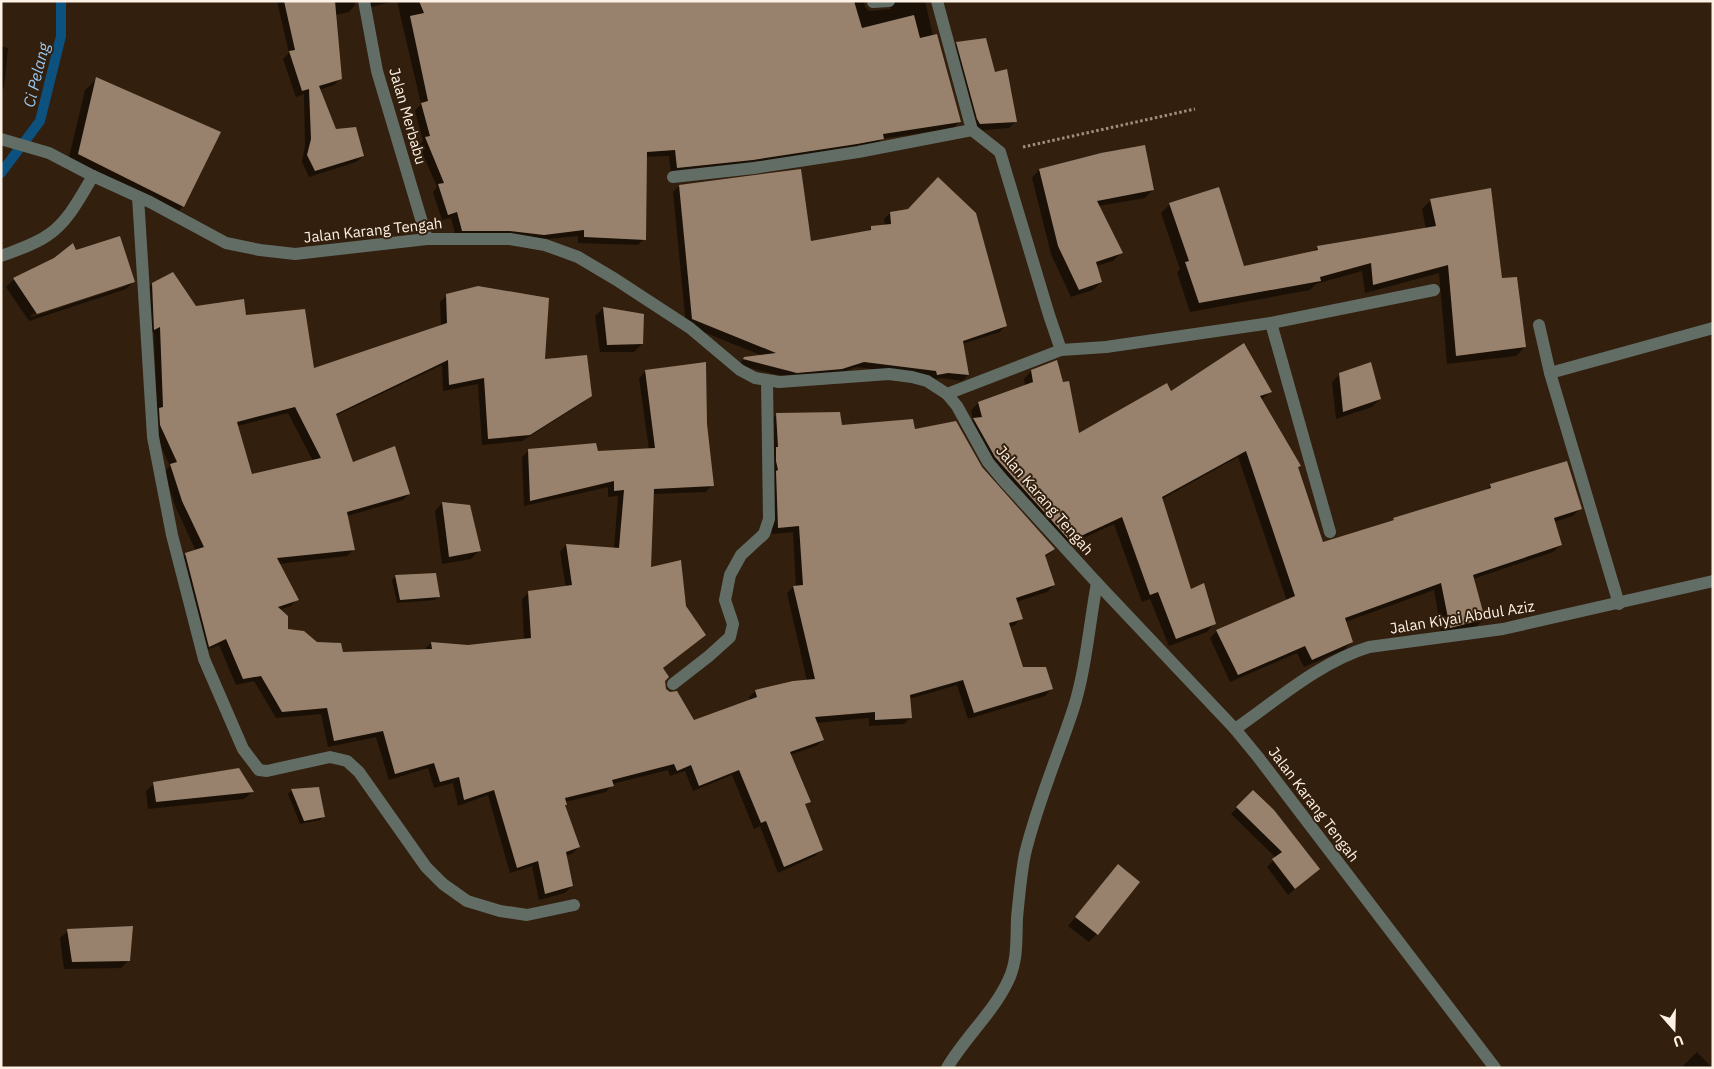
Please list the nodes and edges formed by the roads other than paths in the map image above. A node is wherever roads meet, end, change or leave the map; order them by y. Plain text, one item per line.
1 (364, 1) edge
2 (889, 1) edge
3 (936, 1) edge
4 (873, 2) edge
5 (972, 130) junction
6 (1, 139) edge
7 (93, 176) junction
8 (673, 178) dead end
9 (138, 196) junction
10 (427, 239) junction
11 (1, 256) edge
12 (1434, 290) dead end
13 (1271, 322) junction
14 (1539, 324) dead end
15 (1713, 328) edge
16 (1061, 350) junction
17 (1550, 373) junction
18 (767, 382) junction
19 (948, 394) junction
20 (1330, 532) dead end
21 (1713, 581) edge
22 (1096, 583) junction
23 (1619, 604) junction
24 (673, 684) dead end
25 (1235, 729) junction
26 (574, 905) dead end
27 (948, 1068) edge
28 (1495, 1068) edge

1 - 10 street, Jalan Merbabu
2 - 4 street
3 - 5 street
5 - 8 street
5 - 16 street
6 - 7 street, Jalan Karang Tengah
7 - 9 street, Jalan Karang Tengah
7 - 11 street
9 - 10 street, Jalan Karang Tengah
9 - 26 street
10 - 18 street, Jalan Karang Tengah
12 - 13 street
13 - 16 street
13 - 20 street
14 - 17 street
15 - 17 street
16 - 19 street
17 - 23 street
18 - 19 street, Jalan Karang Tengah
18 - 24 street
19 - 22 street, Jalan Karang Tengah
21 - 23 street, Jalan Kiyai Abdul Aziz
22 - 25 street, Jalan Karang Tengah
22 - 27 street
23 - 25 street, Jalan Kiyai Abdul Aziz
25 - 28 street, Jalan Karang Tengah

